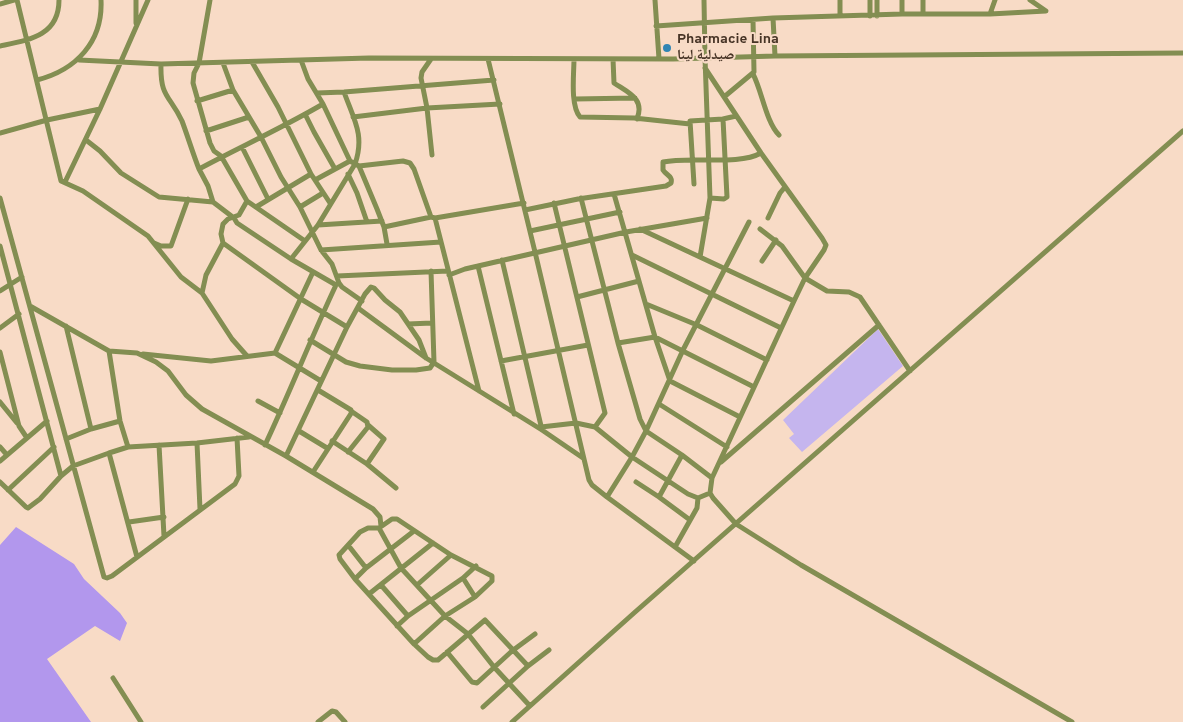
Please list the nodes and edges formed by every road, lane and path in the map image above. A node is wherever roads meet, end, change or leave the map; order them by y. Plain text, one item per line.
1 (16, 0) edge
2 (59, 0) edge
3 (101, 0) edge
4 (136, 0) edge
5 (148, 0) edge
6 (210, 0) edge
7 (655, 0) edge
8 (704, 0) edge
9 (840, 0) edge
10 (870, 0) edge
11 (877, 0) edge
12 (902, 0) edge
13 (923, 0) edge
14 (995, 0) edge
15 (1030, 0) edge
16 (0, 4) edge
17 (1024, 12) junction
18 (902, 14) junction
19 (923, 14) junction
20 (990, 14) junction
21 (840, 16) junction
22 (870, 16) junction
23 (877, 16) junction
24 (773, 18) junction
25 (753, 20) junction
26 (704, 23) junction
27 (136, 26) junction
28 (656, 26) junction
29 (27, 41) junction
30 (0, 46) edge
31 (1183, 53) edge
32 (775, 56) junction
33 (754, 57) junction
34 (574, 58) junction
35 (705, 58) junction
36 (431, 59) junction
37 (488, 59) junction
38 (613, 59) junction
39 (659, 59) junction
40 (79, 60) junction
41 (301, 60) junction
42 (252, 62) junction
43 (119, 63) junction
44 (199, 63) junction
45 (223, 63) junction
46 (161, 64) junction
47 (705, 68) junction
48 (753, 74) junction
49 (37, 80) junction
50 (494, 80) junction
51 (422, 86) junction
52 (233, 90) junction
53 (344, 92) junction
54 (317, 93) junction
55 (724, 97) junction
56 (574, 98) junction
57 (636, 98) junction
58 (197, 101) junction
59 (323, 104) junction
60 (500, 104) junction
61 (427, 108) junction
62 (100, 109) junction
63 (306, 114) junction
64 (736, 116) junction
65 (249, 117) junction
66 (353, 117) junction
67 (637, 119) junction
68 (707, 119) junction
69 (723, 119) junction
70 (47, 120) junction
71 (690, 124) junction
72 (286, 125) junction
73 (1183, 130) edge
74 (206, 131) junction
75 (0, 132) edge
76 (779, 135) dead end
77 (261, 137) junction
78 (86, 140) junction
79 (242, 147) junction
80 (761, 153) junction
81 (432, 155) dead end
82 (221, 156) junction
83 (693, 159) junction
84 (725, 159) junction
85 (708, 160) junction
86 (354, 164) junction
87 (200, 169) junction
88 (335, 169) junction
89 (311, 174) junction
90 (348, 174) junction
91 (315, 180) junction
92 (65, 182) junction
93 (694, 184) dead end
94 (785, 187) junction
95 (288, 188) junction
96 (323, 193) junction
97 (614, 194) junction
98 (0, 198) edge
99 (581, 198) junction
100 (710, 198) junction
101 (268, 199) junction
102 (188, 200) junction
103 (247, 201) junction
104 (213, 202) junction
105 (524, 203) junction
106 (554, 203) junction
107 (330, 204) junction
108 (256, 207) junction
109 (300, 207) junction
110 (525, 210) junction
111 (620, 212) junction
112 (234, 218) junction
113 (433, 218) junction
114 (707, 218) junction
115 (768, 218) dead end
116 (587, 220) junction
117 (367, 222) junction
118 (749, 222) dead end
119 (383, 224) junction
120 (560, 225) junction
121 (318, 226) junction
122 (640, 229) junction
123 (760, 229) dead end
124 (530, 231) junction
125 (626, 232) junction
126 (312, 234) junction
127 (593, 239) junction
128 (776, 240) junction
129 (305, 241) junction
130 (441, 242) junction
131 (154, 243) junction
132 (223, 243) junction
133 (386, 244) junction
134 (0, 246) edge
135 (564, 246) junction
136 (320, 250) junction
137 (536, 252) junction
138 (632, 256) junction
139 (2, 257) edge
140 (700, 258) junction
141 (291, 259) junction
142 (502, 260) junction
143 (762, 261) dead end
144 (478, 266) junction
145 (726, 268) junction
146 (431, 271) junction
147 (313, 272) junction
148 (449, 273) junction
149 (337, 276) junction
150 (22, 278) junction
151 (805, 278) junction
152 (639, 281) junction
153 (11, 284) junction
154 (338, 284) junction
155 (605, 290) junction
156 (0, 292) edge
157 (202, 293) junction
158 (713, 295) junction
159 (576, 297) junction
160 (301, 299) junction
161 (362, 301) junction
162 (794, 301) junction
163 (646, 304) junction
164 (30, 306) junction
165 (358, 308) junction
166 (323, 312) junction
167 (19, 314) junction
168 (432, 323) junction
169 (408, 324) junction
170 (879, 324) junction
171 (697, 325) junction
172 (66, 326) junction
173 (347, 327) junction
174 (0, 328) edge
175 (781, 328) junction
176 (655, 337) junction
177 (310, 340) junction
178 (618, 343) junction
179 (588, 345) junction
180 (683, 350) junction
181 (109, 351) junction
182 (559, 351) junction
183 (0, 352) edge
184 (137, 353) junction
185 (275, 353) junction
186 (334, 353) junction
187 (247, 356) junction
188 (525, 357) junction
189 (426, 358) junction
190 (1, 359) edge
191 (767, 360) junction
192 (501, 361) junction
193 (434, 362) junction
194 (300, 368) junction
195 (910, 371) junction
196 (670, 381) junction
197 (321, 382) junction
198 (754, 387) junction
199 (318, 390) junction
200 (478, 391) junction
201 (258, 401) dead end
202 (0, 402) edge
203 (659, 404) junction
204 (351, 411) junction
205 (280, 413) junction
206 (514, 414) junction
207 (740, 417) junction
208 (47, 421) junction
209 (120, 421) junction
210 (576, 423) junction
211 (368, 425) junction
212 (19, 426) junction
213 (595, 427) junction
214 (91, 429) junction
215 (542, 429) junction
216 (299, 431) junction
217 (646, 431) junction
218 (249, 436) junction
219 (27, 438) junction
220 (237, 438) junction
221 (66, 439) junction
222 (332, 441) junction
223 (197, 442) junction
224 (159, 445) junction
225 (264, 445) junction
226 (0, 447) edge
227 (54, 447) junction
228 (128, 447) junction
229 (727, 447) junction
230 (327, 448) junction
231 (348, 452) junction
232 (109, 453) junction
233 (6, 455) junction
234 (682, 455) junction
235 (286, 456) junction
236 (632, 457) junction
237 (583, 458) junction
238 (0, 461) edge
239 (367, 464) junction
240 (719, 464) junction
241 (73, 466) junction
242 (313, 472) junction
243 (61, 476) junction
244 (712, 478) junction
245 (668, 480) junction
246 (0, 482) edge
247 (636, 482) dead end
248 (396, 488) dead end
249 (8, 490) junction
250 (710, 493) junction
251 (608, 497) junction
252 (659, 497) junction
253 (698, 498) junction
254 (200, 509) junction
255 (164, 517) junction
256 (690, 520) junction
257 (129, 522) junction
258 (736, 524) junction
259 (380, 527) junction
260 (414, 531) junction
261 (164, 536) junction
262 (433, 543) junction
263 (348, 545) junction
264 (675, 547) junction
265 (390, 549) junction
266 (451, 555) junction
267 (137, 556) junction
268 (694, 561) junction
269 (476, 566) junction
270 (366, 568) junction
271 (401, 568) junction
272 (463, 578) junction
273 (355, 579) junction
274 (380, 585) junction
275 (417, 586) junction
276 (369, 594) junction
277 (475, 596) junction
278 (429, 600) junction
279 (408, 616) junction
280 (445, 616) junction
281 (397, 626) junction
282 (468, 634) junction
283 (535, 634) dead end
284 (414, 644) junction
285 (512, 650) junction
286 (549, 650) dead end
287 (447, 652) junction
288 (528, 666) junction
289 (494, 667) junction
290 (113, 678) dead end
291 (510, 684) junction
292 (530, 706) junction
293 (483, 707) dead end
294 (141, 722) edge
295 (318, 722) edge
296 (345, 722) edge
297 (512, 722) edge
298 (1072, 722) edge

1 - 16 street
1 - 29 street
2 - 29 street
3 - 40 street
4 - 27 street
5 - 27 street
6 - 44 street
7 - 28 street
8 - 26 street
9 - 21 street
10 - 22 street
11 - 23 street
12 - 18 street
13 - 19 street
14 - 20 street
15 - 17 street
15 - 17 street
17 - 20 street
18 - 19 street
18 - 23 street
19 - 20 street
21 - 22 street
21 - 24 street
22 - 23 street
24 - 25 street
24 - 32 street
25 - 26 street
25 - 33 street
26 - 28 street
26 - 35 street
27 - 43 street
28 - 39 street
29 - 30 street
29 - 49 street
31 - 32 street
32 - 33 street
33 - 35 street
33 - 48 street
34 - 37 street
34 - 38 street
34 - 56 street
35 - 39 street
35 - 47 street
36 - 37 street
36 - 41 street
36 - 51 street
37 - 50 street
38 - 39 street
38 - 57 street
40 - 43 street
40 - 49 street
41 - 42 street
41 - 54 street
42 - 45 street
42 - 72 street
43 - 46 street
43 - 62 street
44 - 45 street
44 - 46 street
44 - 58 street
45 - 52 street
46 - 87 street
47 - 55 street
47 - 68 street
48 - 55 street
48 - 76 street
49 - 70 street
50 - 51 street
50 - 60 street
51 - 53 street
51 - 61 street
52 - 58 street
52 - 65 street
53 - 54 street
53 - 66 street
54 - 59 street
55 - 64 street
56 - 57 street
56 - 67 street
57 - 67 street
58 - 74 street
59 - 63 street
59 - 86 street
60 - 61 street
60 - 105 street
61 - 66 street
61 - 81 street
62 - 70 street
62 - 78 street
63 - 72 street
63 - 88 street
64 - 69 street
64 - 80 street
65 - 74 street
65 - 77 street
66 - 86 street
67 - 71 street
68 - 69 street
68 - 71 street
68 - 85 street
69 - 84 street
70 - 75 street
70 - 92 street
71 - 83 street
72 - 77 street
72 - 89 street
73 - 195 street
74 - 82 street
77 - 79 street
77 - 95 street
78 - 92 street
78 - 102 street
79 - 82 street
79 - 101 street
80 - 84 street
80 - 94 street
82 - 87 street
82 - 103 street
83 - 85 street
83 - 93 street
83 - 97 street
84 - 85 street
84 - 100 street
85 - 100 street
86 - 88 street
86 - 90 street
86 - 113 street
86 - 119 street
87 - 104 street
88 - 91 street
89 - 91 street
89 - 95 street
90 - 107 street
90 - 117 street
91 - 96 street
92 - 131 street
94 - 115 street
94 - 151 street
95 - 101 street
95 - 109 street
96 - 107 street
96 - 109 street
97 - 99 street
97 - 111 street
98 - 150 street
99 - 106 street
99 - 116 street
100 - 114 street
101 - 108 street
102 - 104 street
102 - 131 street
103 - 108 street
103 - 112 street
104 - 112 street
105 - 110 street
105 - 113 street
106 - 110 street
106 - 120 street
107 - 121 street
108 - 129 street
109 - 126 street
110 - 124 street
111 - 116 street
111 - 125 street
112 - 132 street
112 - 141 street
113 - 119 street
113 - 130 street
114 - 122 street
114 - 140 street
116 - 120 street
116 - 127 street
117 - 119 street
117 - 121 street
118 - 145 street
119 - 133 street
120 - 124 street
120 - 135 street
121 - 126 street
122 - 125 street
122 - 140 street
123 - 128 street
124 - 137 street
125 - 127 street
125 - 138 street
126 - 129 street
126 - 136 street
127 - 135 street
127 - 155 street
128 - 143 street
128 - 151 street
129 - 141 street
130 - 133 street
130 - 148 street
131 - 157 street
132 - 157 street
132 - 160 street
133 - 136 street
134 - 139 street
135 - 137 street
135 - 159 street
136 - 149 street
137 - 142 street
137 - 182 street
138 - 152 street
138 - 158 street
139 - 153 street
140 - 145 street
141 - 147 street
142 - 144 street
142 - 188 street
144 - 148 street
144 - 192 street
145 - 158 street
145 - 162 street
146 - 148 street
146 - 149 street
146 - 168 street
147 - 154 street
147 - 160 street
148 - 200 street
149 - 154 street
150 - 153 street
150 - 164 street
151 - 162 street
151 - 170 street
152 - 155 street
152 - 163 street
153 - 156 street
153 - 167 street
154 - 161 street
154 - 166 street
155 - 159 street
155 - 178 street
157 - 187 street
158 - 171 street
158 - 175 street
159 - 179 street
160 - 166 street
160 - 185 street
161 - 165 street
161 - 169 street
162 - 175 street
163 - 171 street
163 - 176 street
164 - 172 street
164 - 221 street
165 - 173 street
165 - 189 street
166 - 173 street
166 - 177 street
167 - 174 street
167 - 208 street
168 - 169 street
168 - 193 street
169 - 189 street
170 - 195 street
170 - 240 street
171 - 180 street
171 - 191 street
172 - 181 street
172 - 214 street
173 - 186 street
175 - 191 street
176 - 178 street
176 - 180 street
176 - 196 street
177 - 186 street
177 - 194 street
178 - 217 street
179 - 182 street
179 - 213 street
180 - 196 street
180 - 198 street
181 - 184 street
181 - 209 street
182 - 188 street
182 - 210 street
183 - 190 street
184 - 187 street
184 - 218 street
185 - 187 street
185 - 194 street
186 - 193 street
186 - 197 street
188 - 192 street
188 - 215 street
189 - 193 street
190 - 212 street
191 - 198 street
192 - 206 street
193 - 200 street
194 - 197 street
194 - 205 street
195 - 258 street
196 - 203 street
196 - 207 street
197 - 199 street
198 - 207 street
199 - 204 street
199 - 216 street
200 - 206 street
201 - 205 street
202 - 212 street
203 - 217 street
203 - 229 street
204 - 211 street
204 - 222 street
205 - 225 street
206 - 215 street
207 - 229 street
208 - 219 street
208 - 227 street
209 - 214 street
209 - 228 street
210 - 213 street
210 - 215 street
210 - 237 street
211 - 231 street
211 - 239 street
212 - 219 street
213 - 236 street
214 - 221 street
215 - 237 street
216 - 230 street
216 - 235 street
217 - 234 street
217 - 236 street
218 - 220 street
218 - 225 street
219 - 233 street
220 - 223 street
220 - 254 street
221 - 241 street
222 - 230 street
222 - 231 street
223 - 224 street
223 - 254 street
224 - 228 street
224 - 255 street
225 - 235 street
226 - 233 street
227 - 243 street
227 - 249 street
228 - 232 street
229 - 240 street
230 - 242 street
231 - 239 street
232 - 241 street
232 - 257 street
233 - 238 street
234 - 244 street
234 - 245 street
235 - 242 street
236 - 245 street
236 - 251 street
237 - 251 street
239 - 248 street
240 - 244 street
241 - 243 street
241 - 267 street
242 - 259 street
243 - 249 street
244 - 250 street
245 - 252 street
245 - 253 street
246 - 249 street
247 - 252 street
250 - 253 street
250 - 258 street
251 - 264 street
252 - 256 street
253 - 256 street
254 - 261 street
255 - 257 street
255 - 261 street
256 - 264 street
257 - 267 street
258 - 268 street
258 - 298 street
259 - 260 street
259 - 263 street
259 - 265 street
260 - 262 street
260 - 265 street
261 - 267 street
262 - 266 street
262 - 271 street
263 - 270 street
263 - 273 street
264 - 268 street
265 - 270 street
265 - 271 street
266 - 269 street
266 - 275 street
268 - 292 street
269 - 272 street
269 - 277 street
270 - 273 street
271 - 274 street
271 - 275 street
272 - 277 street
272 - 278 street
273 - 276 street
274 - 276 street
274 - 279 street
275 - 278 street
276 - 281 street
277 - 280 street
278 - 279 street
278 - 280 street
279 - 281 street
280 - 282 street
280 - 284 street
281 - 284 street
282 - 285 street
282 - 287 street
282 - 289 street
283 - 285 street
284 - 287 street
285 - 288 street
285 - 289 street
286 - 288 street
287 - 289 street
288 - 291 street
289 - 291 street
290 - 294 street
291 - 292 street
291 - 293 street
292 - 297 street
295 - 296 street

